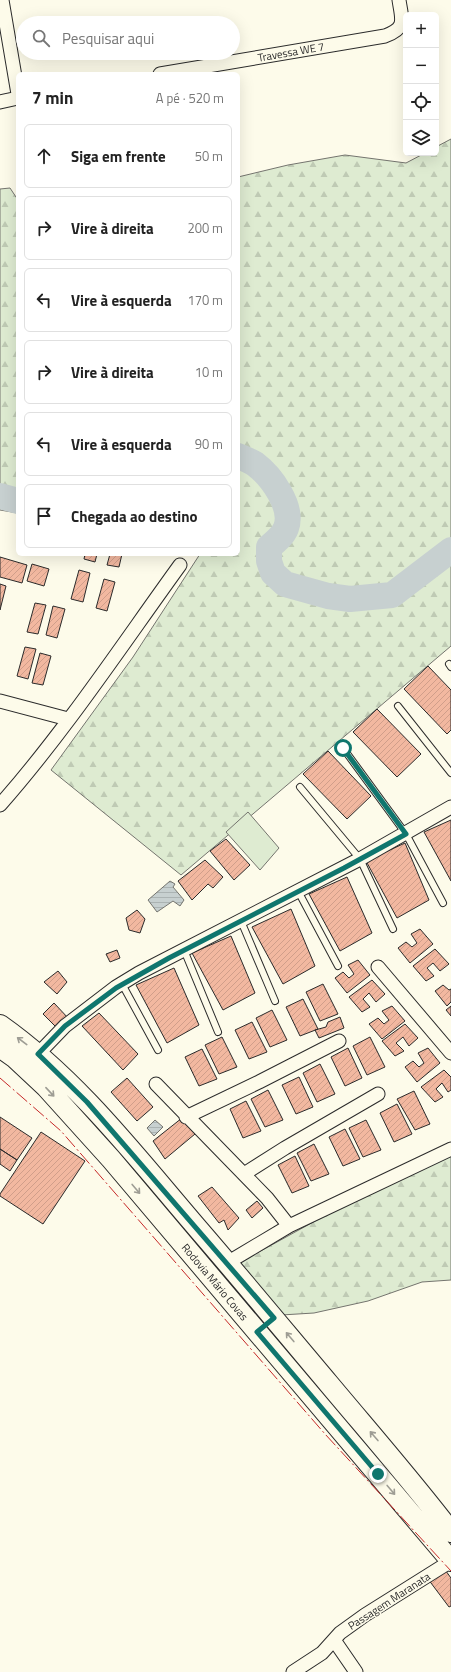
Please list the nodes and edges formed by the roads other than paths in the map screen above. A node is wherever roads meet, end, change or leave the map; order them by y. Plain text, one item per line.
1 (2, 0) edge
2 (399, 0) edge
3 (172, 72) edge
4 (16, 82) edge
5 (16, 98) edge
6 (0, 102) edge
7 (180, 565) dead end
8 (0, 701) edge
9 (398, 706) dead end
10 (68, 719) junction
11 (343, 748) dead end
12 (451, 773) edge
13 (300, 787) dead end
14 (0, 805) edge
15 (451, 807) edge
16 (406, 834) junction
17 (360, 859) junction
18 (298, 891) junction
19 (443, 903) dead end
20 (240, 921) junction
21 (393, 928) dead end
22 (184, 950) junction
23 (338, 966) dead end
24 (378, 967) dead end
25 (122, 984) junction
26 (275, 1001) dead end
27 (0, 1025) edge
28 (218, 1032) dead end
29 (339, 1041) dead end
30 (0, 1048) edge
31 (158, 1050) dead end
32 (451, 1053) edge
33 (38, 1054) junction
34 (156, 1084) dead end
35 (378, 1094) dead end
36 (186, 1117) junction
37 (451, 1149) edge
38 (244, 1174) junction
39 (289, 1226) junction
40 (227, 1263) junction
41 (274, 1318) junction
42 (257, 1332) junction
43 (451, 1532) edge
44 (451, 1561) edge
45 (334, 1640) junction
46 (293, 1672) edge
47 (356, 1672) edge

1 - 4 street
2 - 3 street, Travessa WE 7
5 - 6 street
7 - 10 street
8 - 10 street
9 - 12 lane
10 - 14 street
11 - 16 lane
13 - 17 lane
15 - 16 street
16 - 17 street
16 - 19 lane
17 - 18 street
17 - 21 lane
18 - 20 street
18 - 23 lane
20 - 22 street
20 - 26 lane
22 - 25 street
22 - 28 lane
24 - 32 street
25 - 31 lane
25 - 33 street
33 -> 27 main road, Rodovia Mário Covas
29 - 36 street
30 -> 42 main road, Rodovia Mário Covas
33 - 40 main road, Rodovia Mário Covas
34 - 36 street
35 - 38 street
36 - 38 street
37 - 39 street
38 - 39 street
39 - 40 street
40 - 41 main road, Rodovia Mário Covas
41 - 42 main road
43 -> 41 main road, Rodovia Mário Covas
42 -> 44 main road, Rodovia Mário Covas
44 - 45 street, Passagem Maranata
45 - 46 street, Passagem Maranata
45 - 47 street

